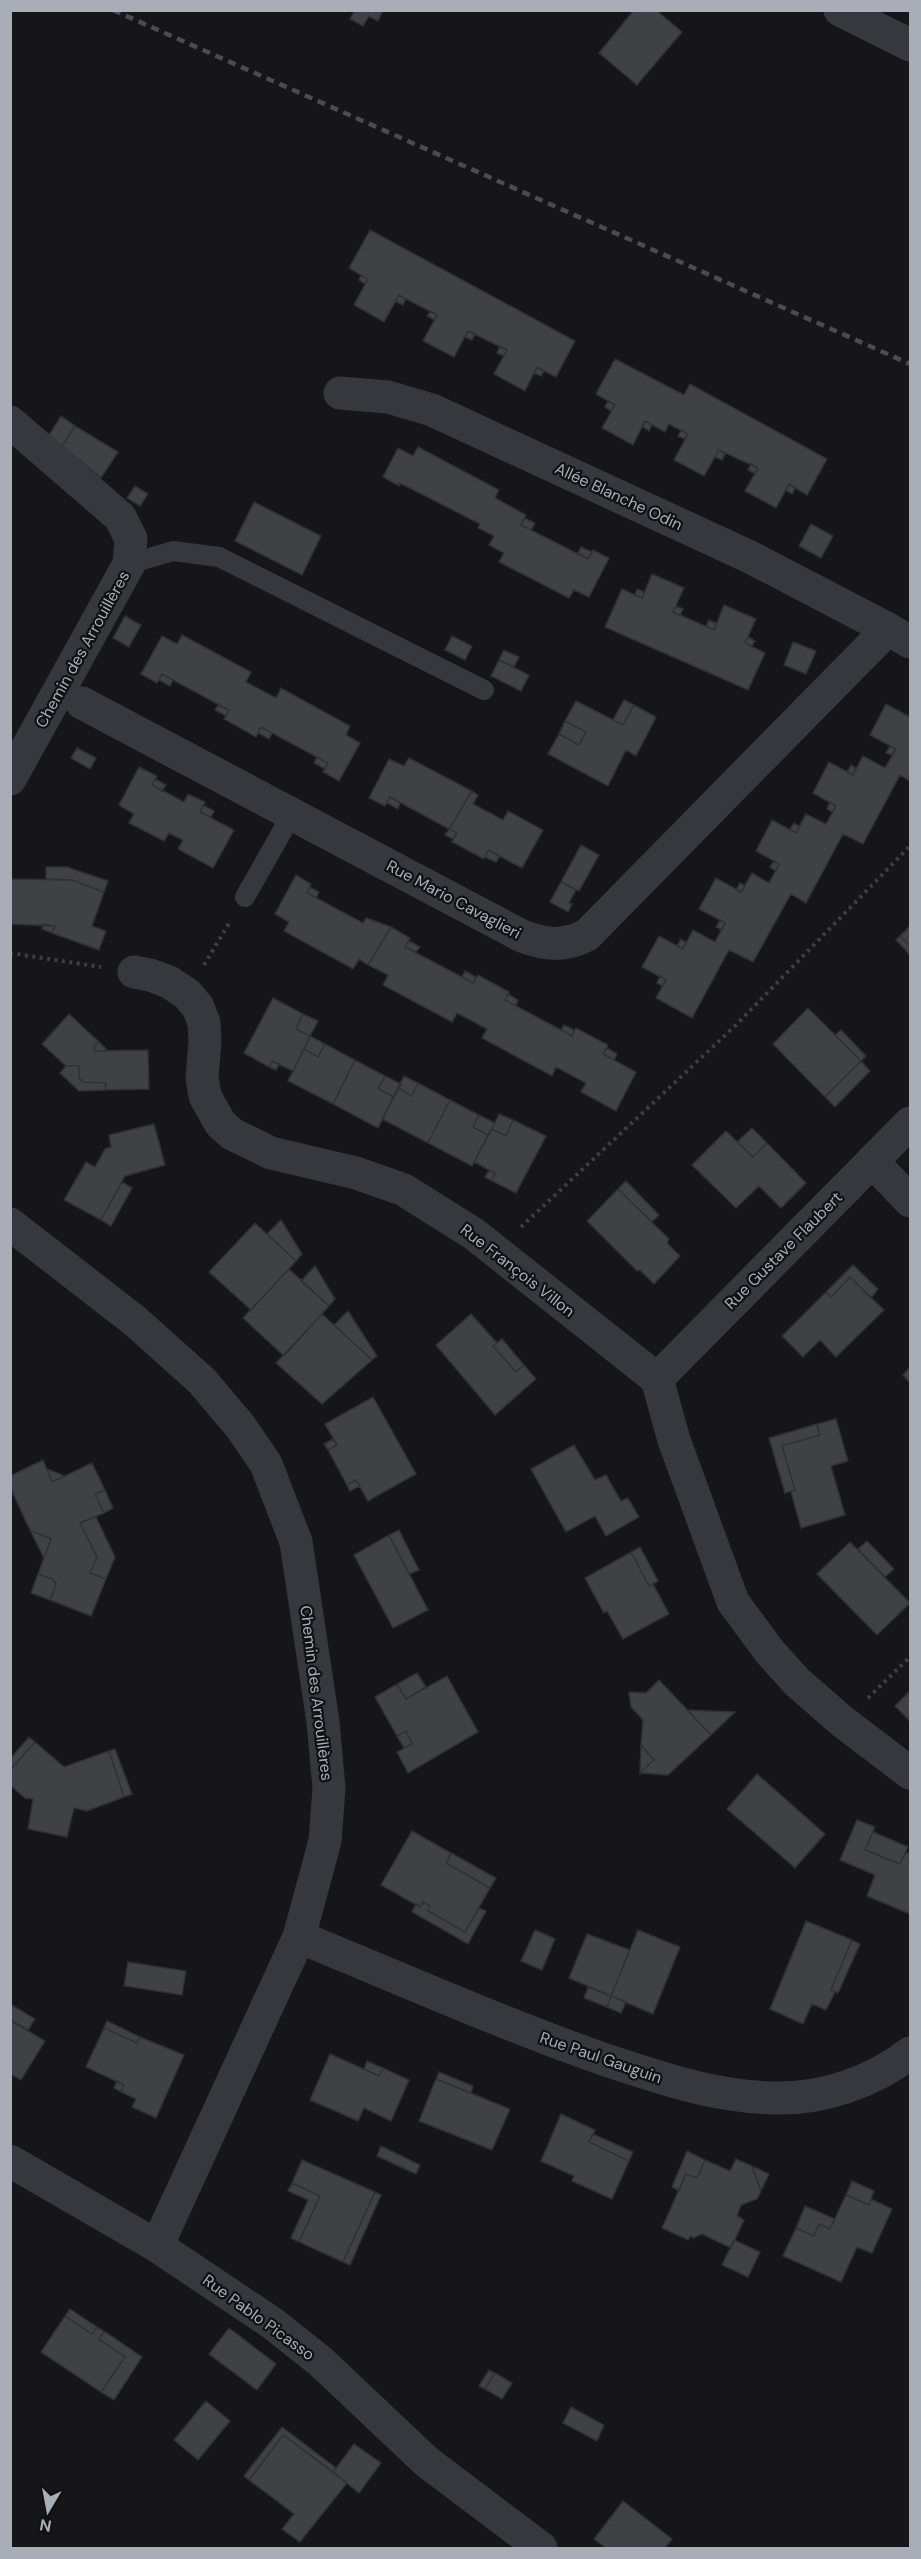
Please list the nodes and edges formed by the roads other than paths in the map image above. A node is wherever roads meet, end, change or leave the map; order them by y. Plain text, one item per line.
1 (840, 10) edge
2 (910, 45) edge
3 (340, 393) dead end
4 (10, 422) edge
5 (129, 564) junction
6 (899, 635) edge
7 (484, 690) dead end
8 (82, 703) dead end
9 (10, 779) edge
10 (292, 814) junction
11 (245, 897) road end
12 (134, 972) road end
13 (910, 1123) edge
14 (872, 1161) junction
15 (910, 1201) edge
16 (10, 1224) edge
17 (657, 1379) junction
18 (910, 1773) edge
19 (299, 1937) junction
20 (910, 2053) edge
21 (10, 2161) edge
22 (157, 2246) junction
23 (542, 2548) edge

1 - 2 street
3 - 6 street, Allée Blanche Odin
4 - 5 street, Chemin des Arrouillères
5 - 7 lane
5 - 9 street, Chemin des Arrouillères
6 - 10 street, Rue Mario Cavaglieri
8 - 10 street, Rue Mario Cavaglieri
10 - 11 lane
12 - 17 street, Rue François Villon
13 - 14 street, Rue Gustave Flaubert
14 - 15 street
14 - 17 street, Rue Gustave Flaubert
16 - 19 street, Chemin des Arrouillères
17 - 18 street
19 - 20 street, Rue Paul Gauguin
19 - 22 street, Chemin des Arrouillères
21 - 22 street, Rue Pablo Picasso
22 - 23 street, Rue Pablo Picasso

